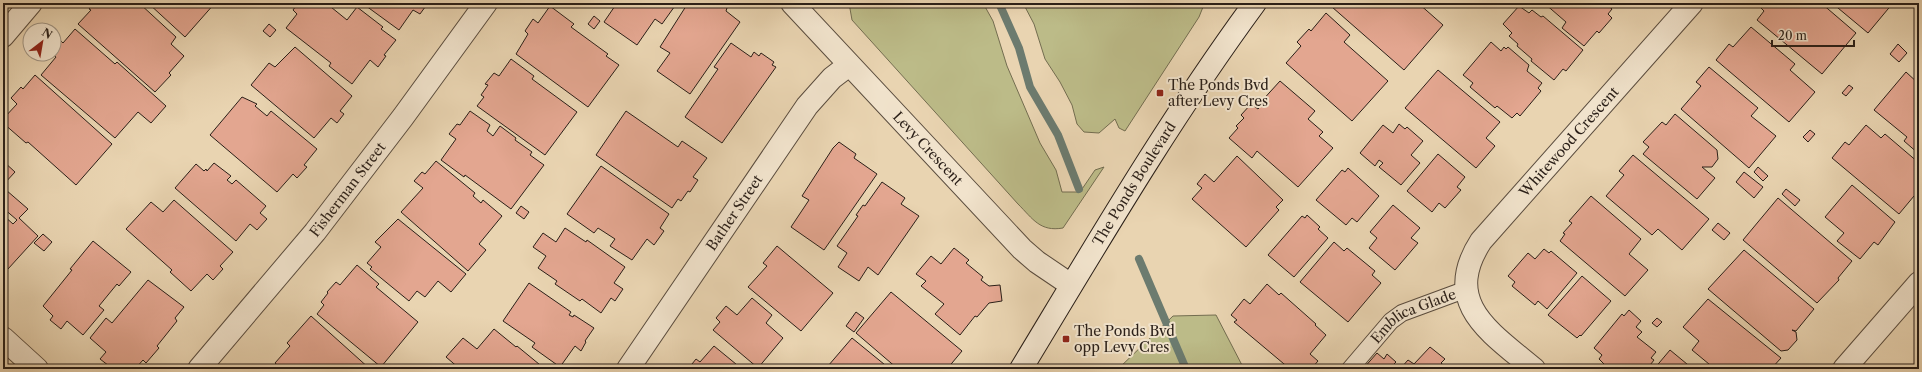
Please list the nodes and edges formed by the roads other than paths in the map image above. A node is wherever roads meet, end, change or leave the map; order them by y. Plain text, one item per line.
1 (31, 3) edge
2 (486, 3) edge
3 (792, 3) edge
4 (1255, 3) edge
5 (1692, 3) edge
6 (3, 36) edge
7 (849, 65) junction
8 (1919, 283) edge
9 (1072, 285) junction
10 (1466, 289) junction
11 (3, 338) edge
12 (37, 369) edge
13 (199, 369) edge
14 (628, 369) edge
15 (1021, 369) edge
16 (1350, 369) edge
17 (1534, 369) edge
18 (1844, 369) edge

1 - 6 street
2 - 13 street, Fisherman Street
3 - 7 street, Levy Crescent
4 - 9 street, The Ponds Boulevard
5 - 10 street, Whitewood Crescent
7 - 9 street, Levy Crescent
7 - 14 street, Bather Street
8 - 18 street
9 - 15 street, The Ponds Boulevard
10 - 16 lane, Emblica Glade
10 - 17 street
11 - 12 street

